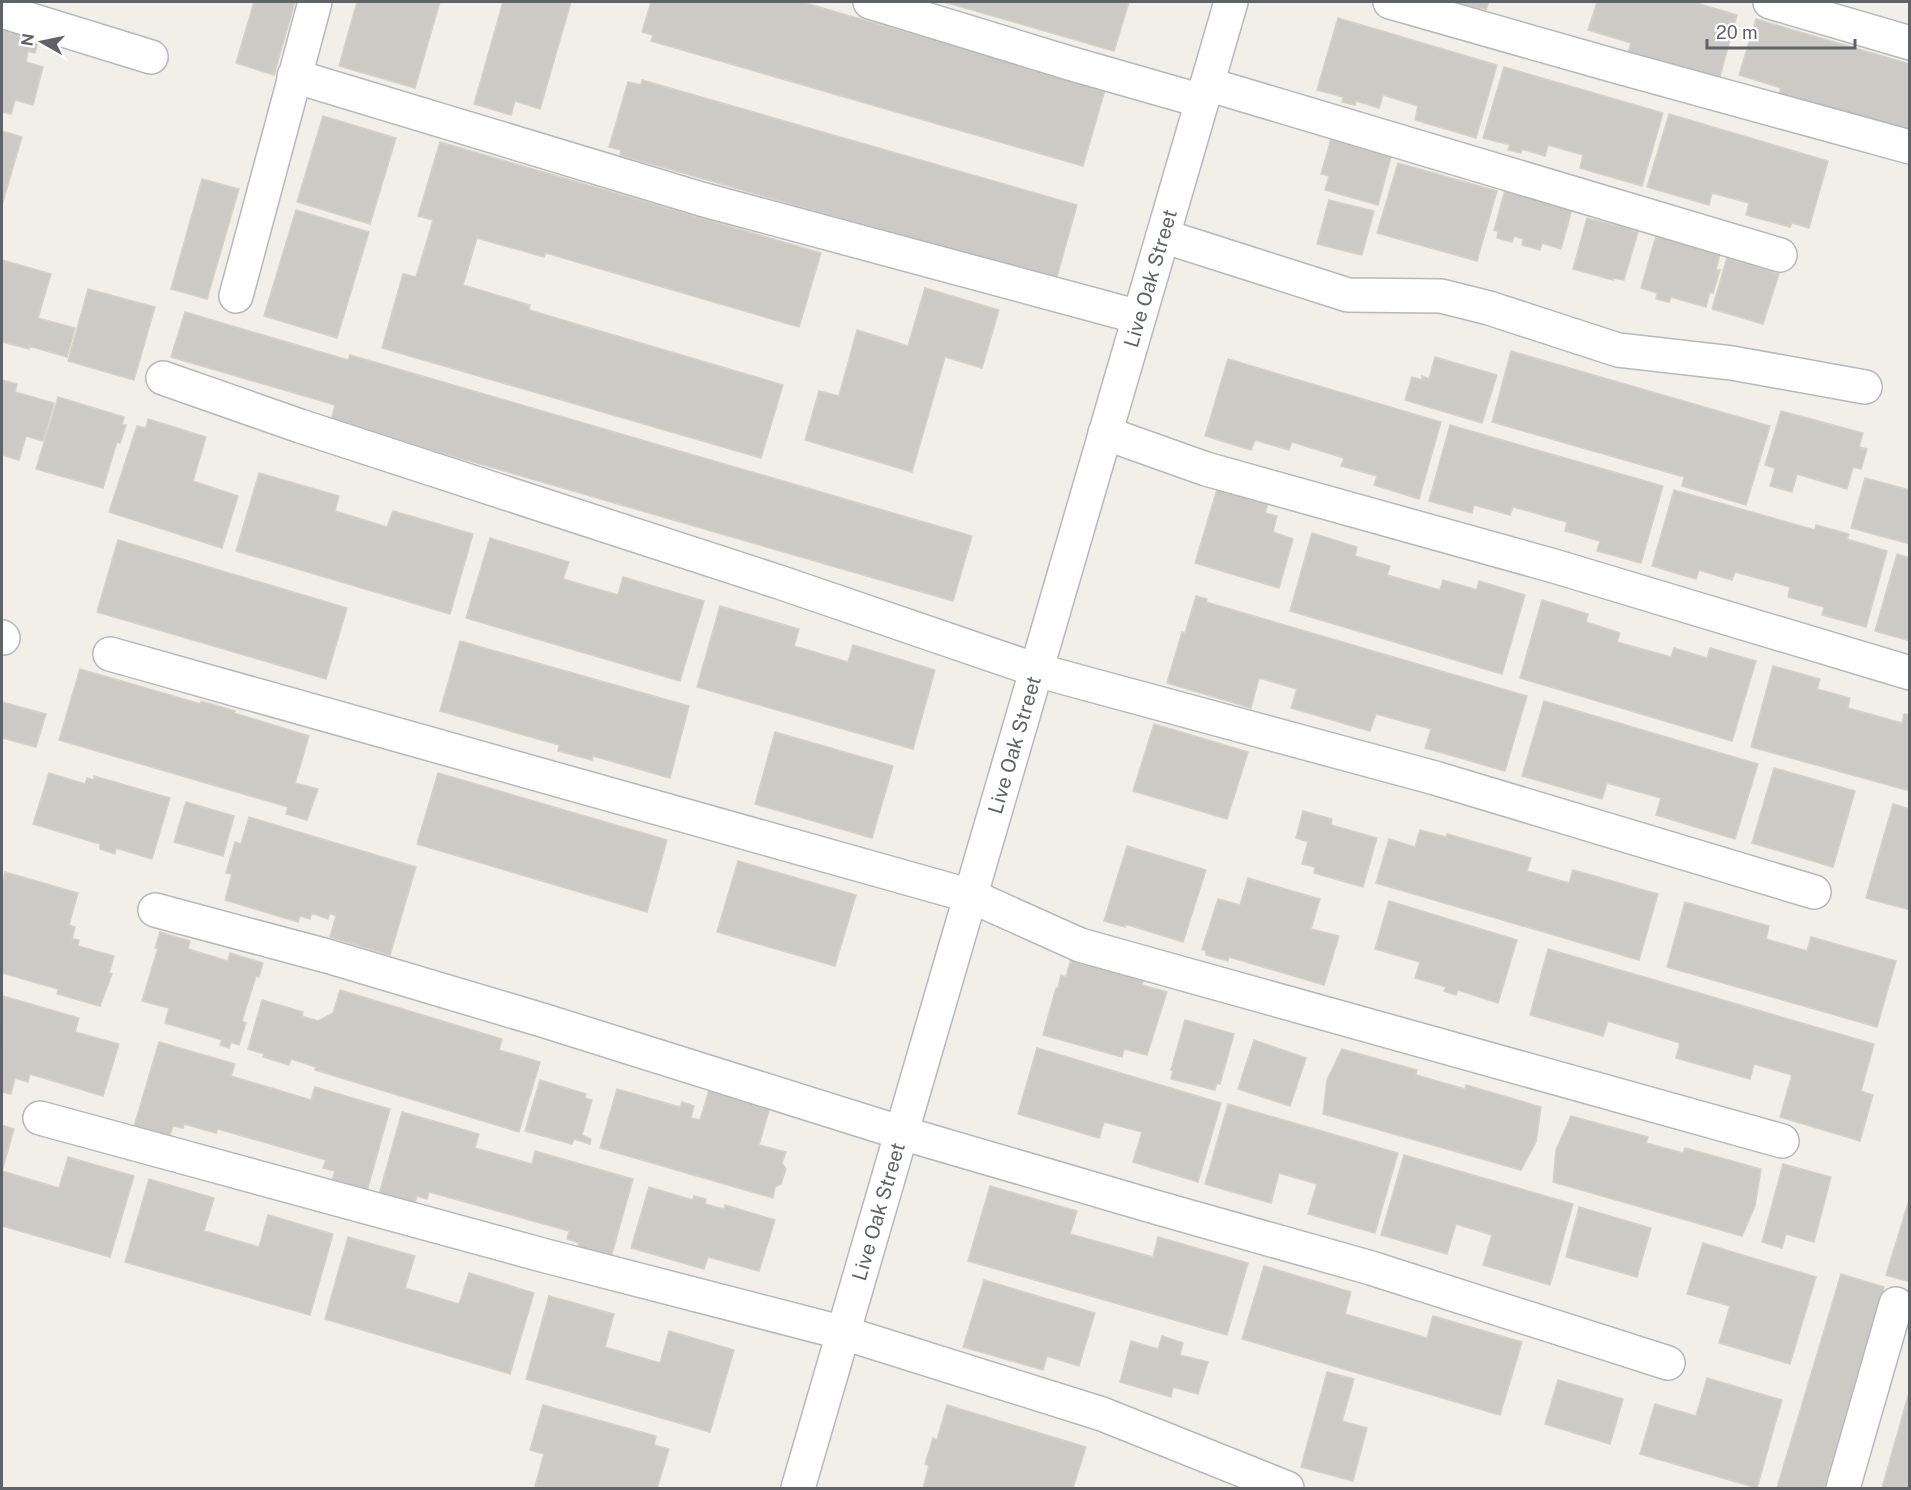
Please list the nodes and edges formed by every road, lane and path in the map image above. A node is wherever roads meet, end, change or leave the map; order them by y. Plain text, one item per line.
1 (315, 2) edge
2 (870, 2) edge
3 (1231, 2) edge
4 (1390, 2) edge
5 (1770, 2) edge
6 (2, 11) edge
7 (1910, 44) edge
8 (151, 57) dead end
9 (294, 76) junction
10 (1204, 92) junction
11 (1910, 147) edge
12 (1163, 236) junction
13 (1780, 255) dead end
14 (236, 296) dead end
15 (1139, 317) junction
16 (163, 378) dead end
17 (1865, 387) dead end
18 (1106, 433) junction
19 (110, 654) dead end
20 (1036, 670) junction
21 (1910, 673) edge
22 (1814, 892) dead end
23 (971, 896) junction
24 (155, 910) dead end
25 (40, 1118) dead end
26 (902, 1133) junction
27 (1782, 1141) dead end
28 (1896, 1304) dead end
29 (844, 1333) junction
30 (1668, 1363) dead end
31 (798, 1488) edge
32 (1287, 1488) edge
33 (1843, 1488) edge

1 - 9 street
2 - 10 street
3 - 10 street, Live Oak Street
4 - 11 street
5 - 7 street
6 - 8 street
9 - 14 street
9 - 15 street
10 - 12 street, Live Oak Street
10 - 13 street
12 - 15 street, Live Oak Street
12 - 17 street
15 - 18 street, Live Oak Street
16 - 20 street
18 - 20 street, Live Oak Street
18 - 21 street
19 - 23 street
20 - 22 street
20 - 23 street, Live Oak Street
23 - 26 street, Live Oak Street
23 - 27 street
24 - 26 street
25 - 29 street
26 - 29 street, Live Oak Street
26 - 30 street
28 - 33 street
29 - 31 street, Live Oak Street
29 - 32 street

